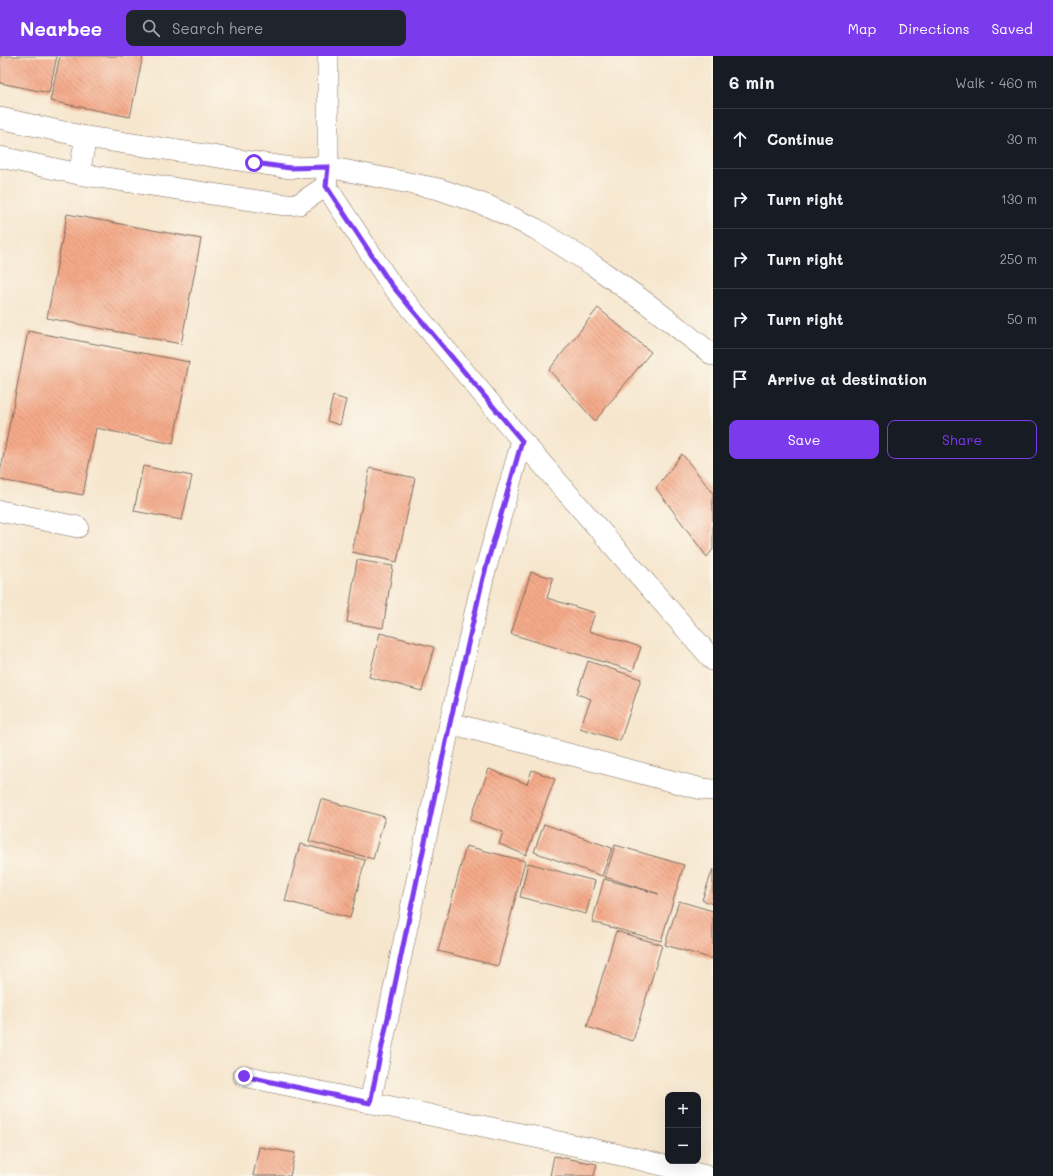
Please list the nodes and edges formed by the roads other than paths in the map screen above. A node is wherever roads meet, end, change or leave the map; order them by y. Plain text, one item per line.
1 (328, 56) edge
2 (0, 118) edge
3 (86, 137) junction
4 (0, 157) edge
5 (79, 174) junction
6 (327, 176) junction
7 (713, 355) edge
8 (522, 441) junction
9 (0, 511) edge
10 (78, 527) dead end
11 (713, 660) edge
12 (450, 723) junction
13 (713, 790) edge
14 (244, 1076) dead end
15 (370, 1103) junction
16 (706, 1176) edge

1 - 6 street
2 - 3 street
3 - 5 street
3 - 6 street
4 - 5 street
5 - 6 street
6 - 7 street
6 - 8 street
8 - 11 street
8 - 12 street
9 - 10 street
12 - 13 street
12 - 15 street
14 - 15 street
15 - 16 street

